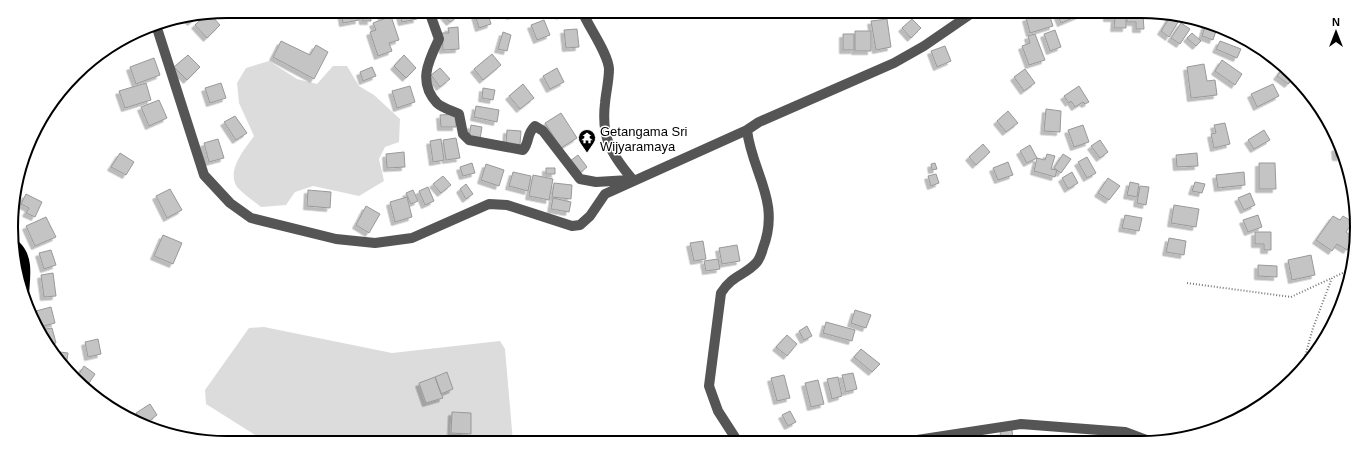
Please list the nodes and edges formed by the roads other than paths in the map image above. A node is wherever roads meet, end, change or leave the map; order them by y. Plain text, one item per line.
1 (432, 18) edge
2 (585, 18) edge
3 (965, 18) edge
4 (158, 30) edge
5 (747, 130) junction
6 (633, 180) junction
7 (20, 252) edge
8 (25, 281) edge
9 (1107, 430) junction
10 (734, 436) edge
11 (943, 436) edge
12 (1117, 436) edge
13 (1136, 436) edge

1 - 6 street
2 - 6 street
3 - 5 street
4 - 6 street
5 - 6 street
5 - 10 street
7 - 8 main road
9 - 11 street
9 - 12 street
9 - 13 street

